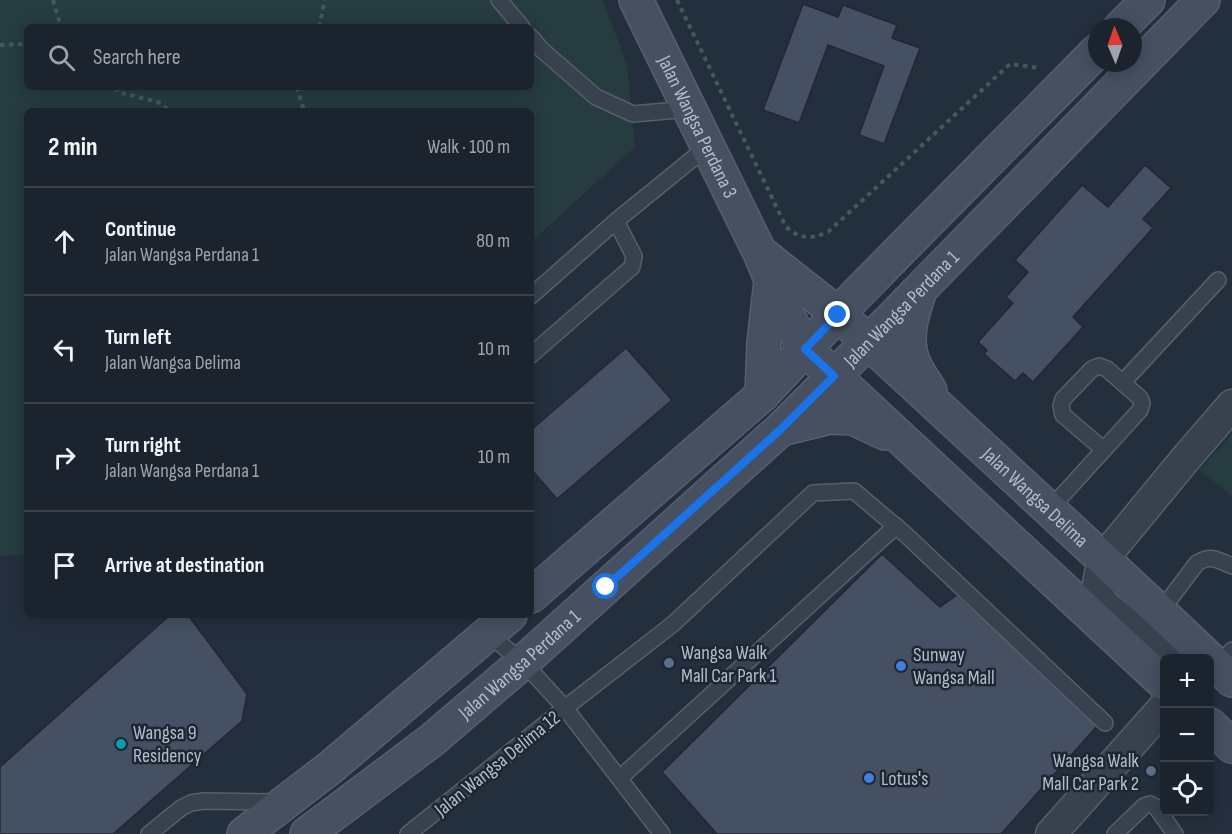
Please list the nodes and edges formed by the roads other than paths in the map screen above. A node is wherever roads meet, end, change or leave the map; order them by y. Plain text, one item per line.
1 (499, 0) edge
2 (636, 0) edge
3 (1148, 0) edge
4 (1203, 0) edge
5 (1130, 18) edge
6 (519, 24) edge
7 (534, 41) edge
8 (1086, 62) edge
9 (689, 109) junction
10 (707, 147) junction
11 (616, 220) junction
12 (766, 266) junction
13 (1218, 280) dead end
14 (920, 289) junction
15 (534, 293) edge
16 (838, 315) junction
17 (867, 342) junction
18 (805, 349) junction
19 (534, 352) edge
20 (834, 376) junction
21 (1123, 382) junction
22 (762, 395) junction
23 (1232, 405) edge
24 (947, 417) junction
25 (781, 429) junction
26 (905, 443) junction
27 (1104, 450) junction
28 (1049, 510) junction
29 (896, 526) junction
30 (1103, 560) junction
31 (1232, 566) edge
32 (534, 593) edge
33 (1160, 612) junction
34 (499, 624) edge
35 (1164, 654) edge
36 (523, 662) junction
37 (1227, 665) edge
38 (1160, 679) edge
39 (565, 708) junction
40 (1163, 708) edge
41 (1105, 723) dead end
42 (1214, 730) edge
43 (1232, 746) edge
44 (620, 778) junction
45 (284, 802) junction
46 (149, 834) edge
47 (244, 834) edge
48 (307, 834) edge
49 (408, 834) edge
50 (662, 834) edge
51 (1051, 834) edge
52 (1115, 834) edge
53 (1175, 834) edge

1 - 6 lane
2 - 9 street, Jalan Wangsa Perdana 3
3 - 5 street
4 - 14 street, Jalan Wangsa Perdana 1
7 - 9 lane
8 - 16 street, Jalan Wangsa Perdana 1
9 - 10 street, Jalan Wangsa Perdana 3
10 - 11 lane
10 - 12 street, Jalan Wangsa Perdana 3
11 - 15 lane
11 - 19 lane
12 - 16 street, Jalan Wangsa Perdana 3
12 - 18 street, Jalan Wangsa Perdana 3
12 - 22 street
13 - 21 lane
14 - 17 street, Jalan Wangsa Perdana 1
14 - 24 street
16 - 17 street, Jalan Wangsa Delima
16 - 18 street, Jalan Wangsa Perdana 1
17 - 20 street, Jalan Wangsa Perdana 1
17 - 24 street, Jalan Wangsa Delima
18 - 20 street
18 - 22 street, Jalan Wangsa Perdana 1
20 - 25 street, Jalan Wangsa Perdana 1
20 - 26 street
21 - 27 lane
21 - 27 lane
22 - 32 street, Jalan Wangsa Perdana 1
23 - 30 street
24 - 28 street, Jalan Wangsa Delima
25 - 26 street
25 - 36 street, Jalan Wangsa Perdana 1
26 - 38 street
27 - 28 lane
28 - 30 street, Jalan Wangsa Delima
29 - 39 lane
29 - 41 lane
29 - 44 lane
30 - 33 street, Jalan Wangsa Delima
30 - 35 street
31 - 33 lane
33 - 37 street, Jalan Wangsa Delima
34 - 36 lane, Jalan Wangsa Delima 12
34 - 45 street
36 - 39 lane, Jalan Wangsa Delima 12
36 - 48 street, Jalan Wangsa Perdana 1
39 - 44 lane
39 - 49 lane, Jalan Wangsa Delima 12
40 - 51 street
42 - 43 street
44 - 50 lane
45 - 46 lane
45 - 47 street
52 - 53 lane

